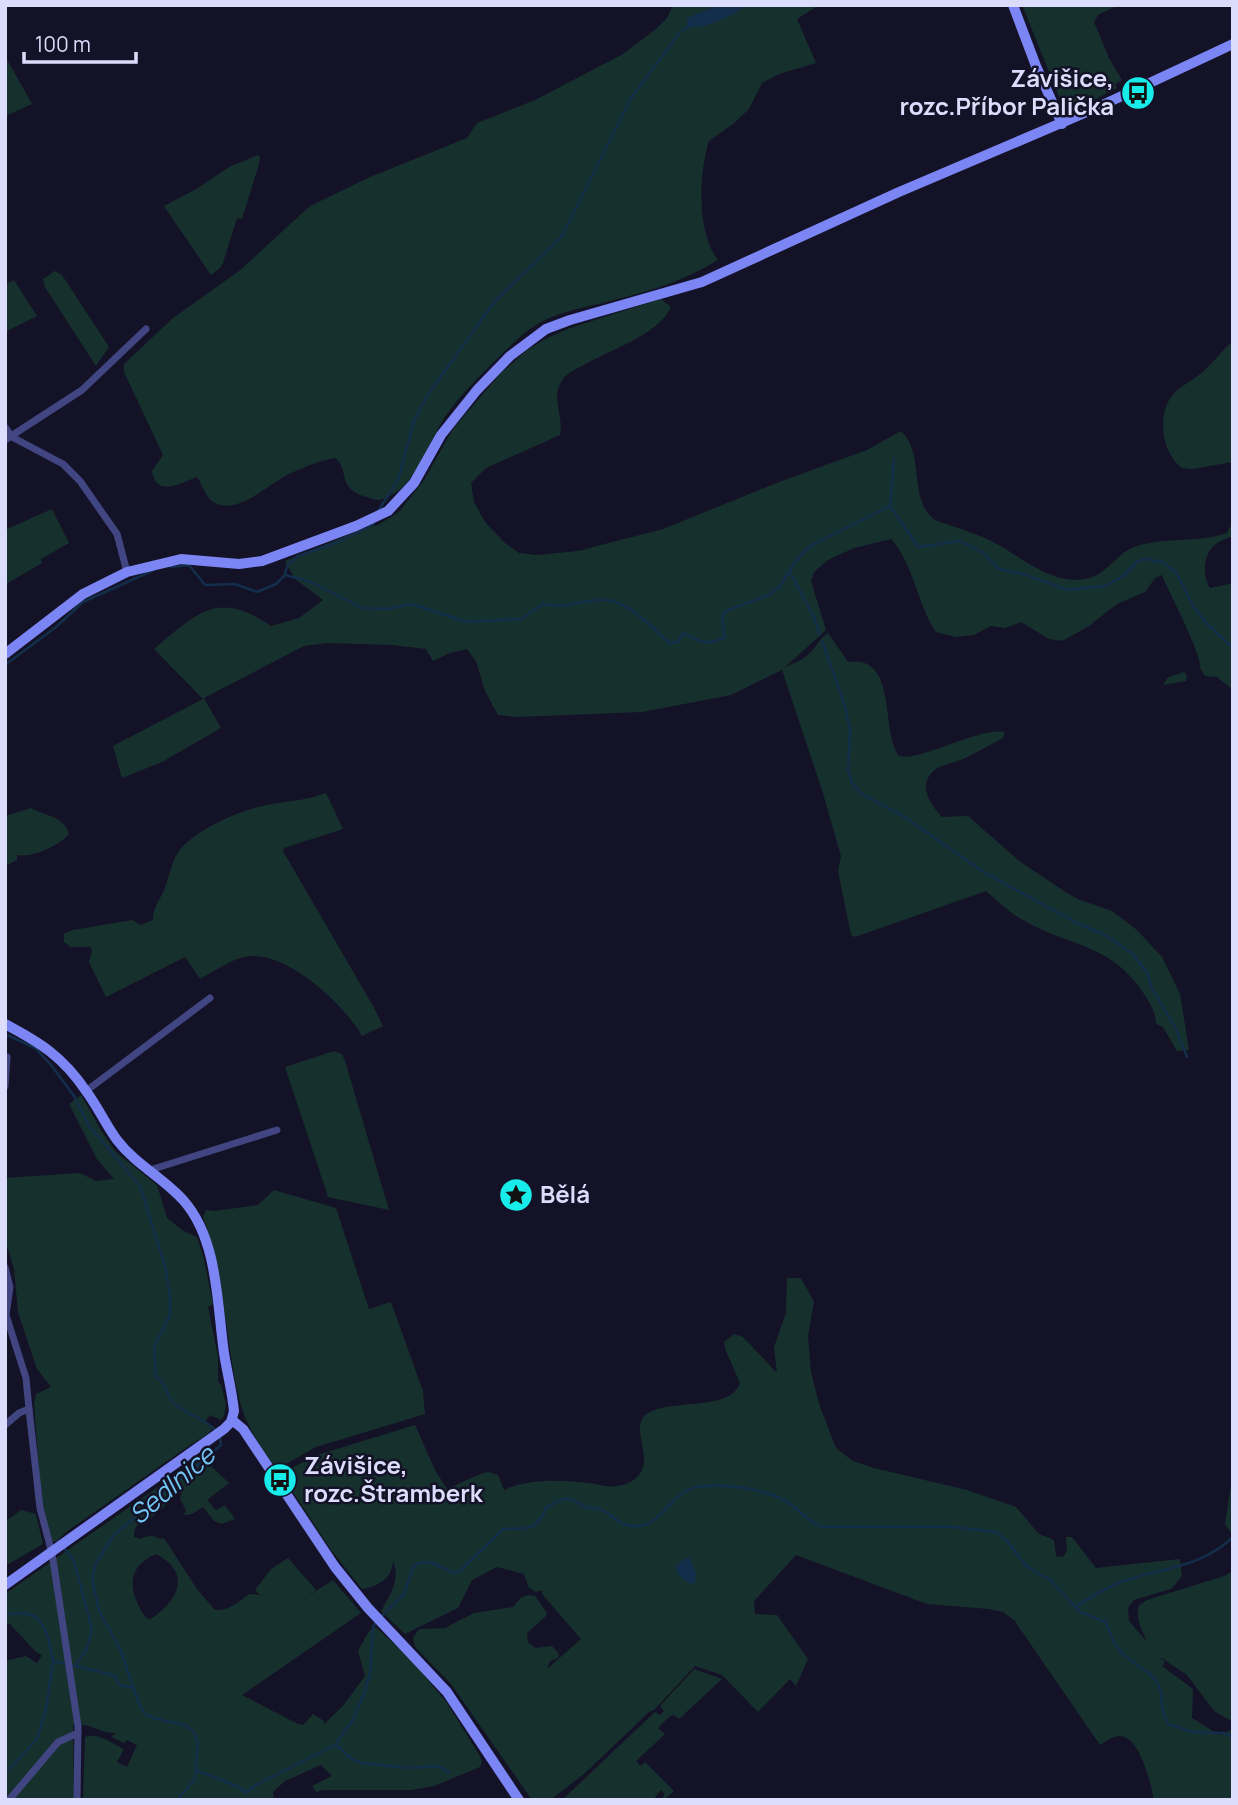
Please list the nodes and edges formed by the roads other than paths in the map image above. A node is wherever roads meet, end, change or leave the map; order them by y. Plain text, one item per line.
1 (1013, 5) edge
2 (1233, 44) edge
3 (1062, 124) junction
4 (146, 329) dead end
5 (5, 427) edge
6 (9, 438) edge
7 (127, 572) junction
8 (5, 654) edge
9 (209, 998) dead end
10 (5, 1024) edge
11 (7, 1056) edge
12 (5, 1086) edge
13 (86, 1091) junction
14 (276, 1130) dead end
15 (147, 1171) junction
16 (5, 1267) edge
17 (29, 1409) junction
18 (232, 1420) junction
19 (5, 1425) edge
20 (52, 1553) junction
21 (5, 1585) edge
22 (78, 1732) junction
23 (9, 1800) edge
24 (77, 1800) edge
25 (519, 1800) edge

1 - 3 main road
2 - 3 main road
3 - 7 main road
4 - 6 street
5 - 6 street
6 - 7 street
7 - 8 main road
9 - 13 street
10 - 13 main road
11 - 12 street
13 - 15 main road
14 - 15 street
15 - 18 main road
16 - 17 street
17 - 19 street
17 - 20 street
18 - 20 main road
18 - 25 main road
20 - 21 main road
20 - 22 street
22 - 23 street
22 - 24 street

